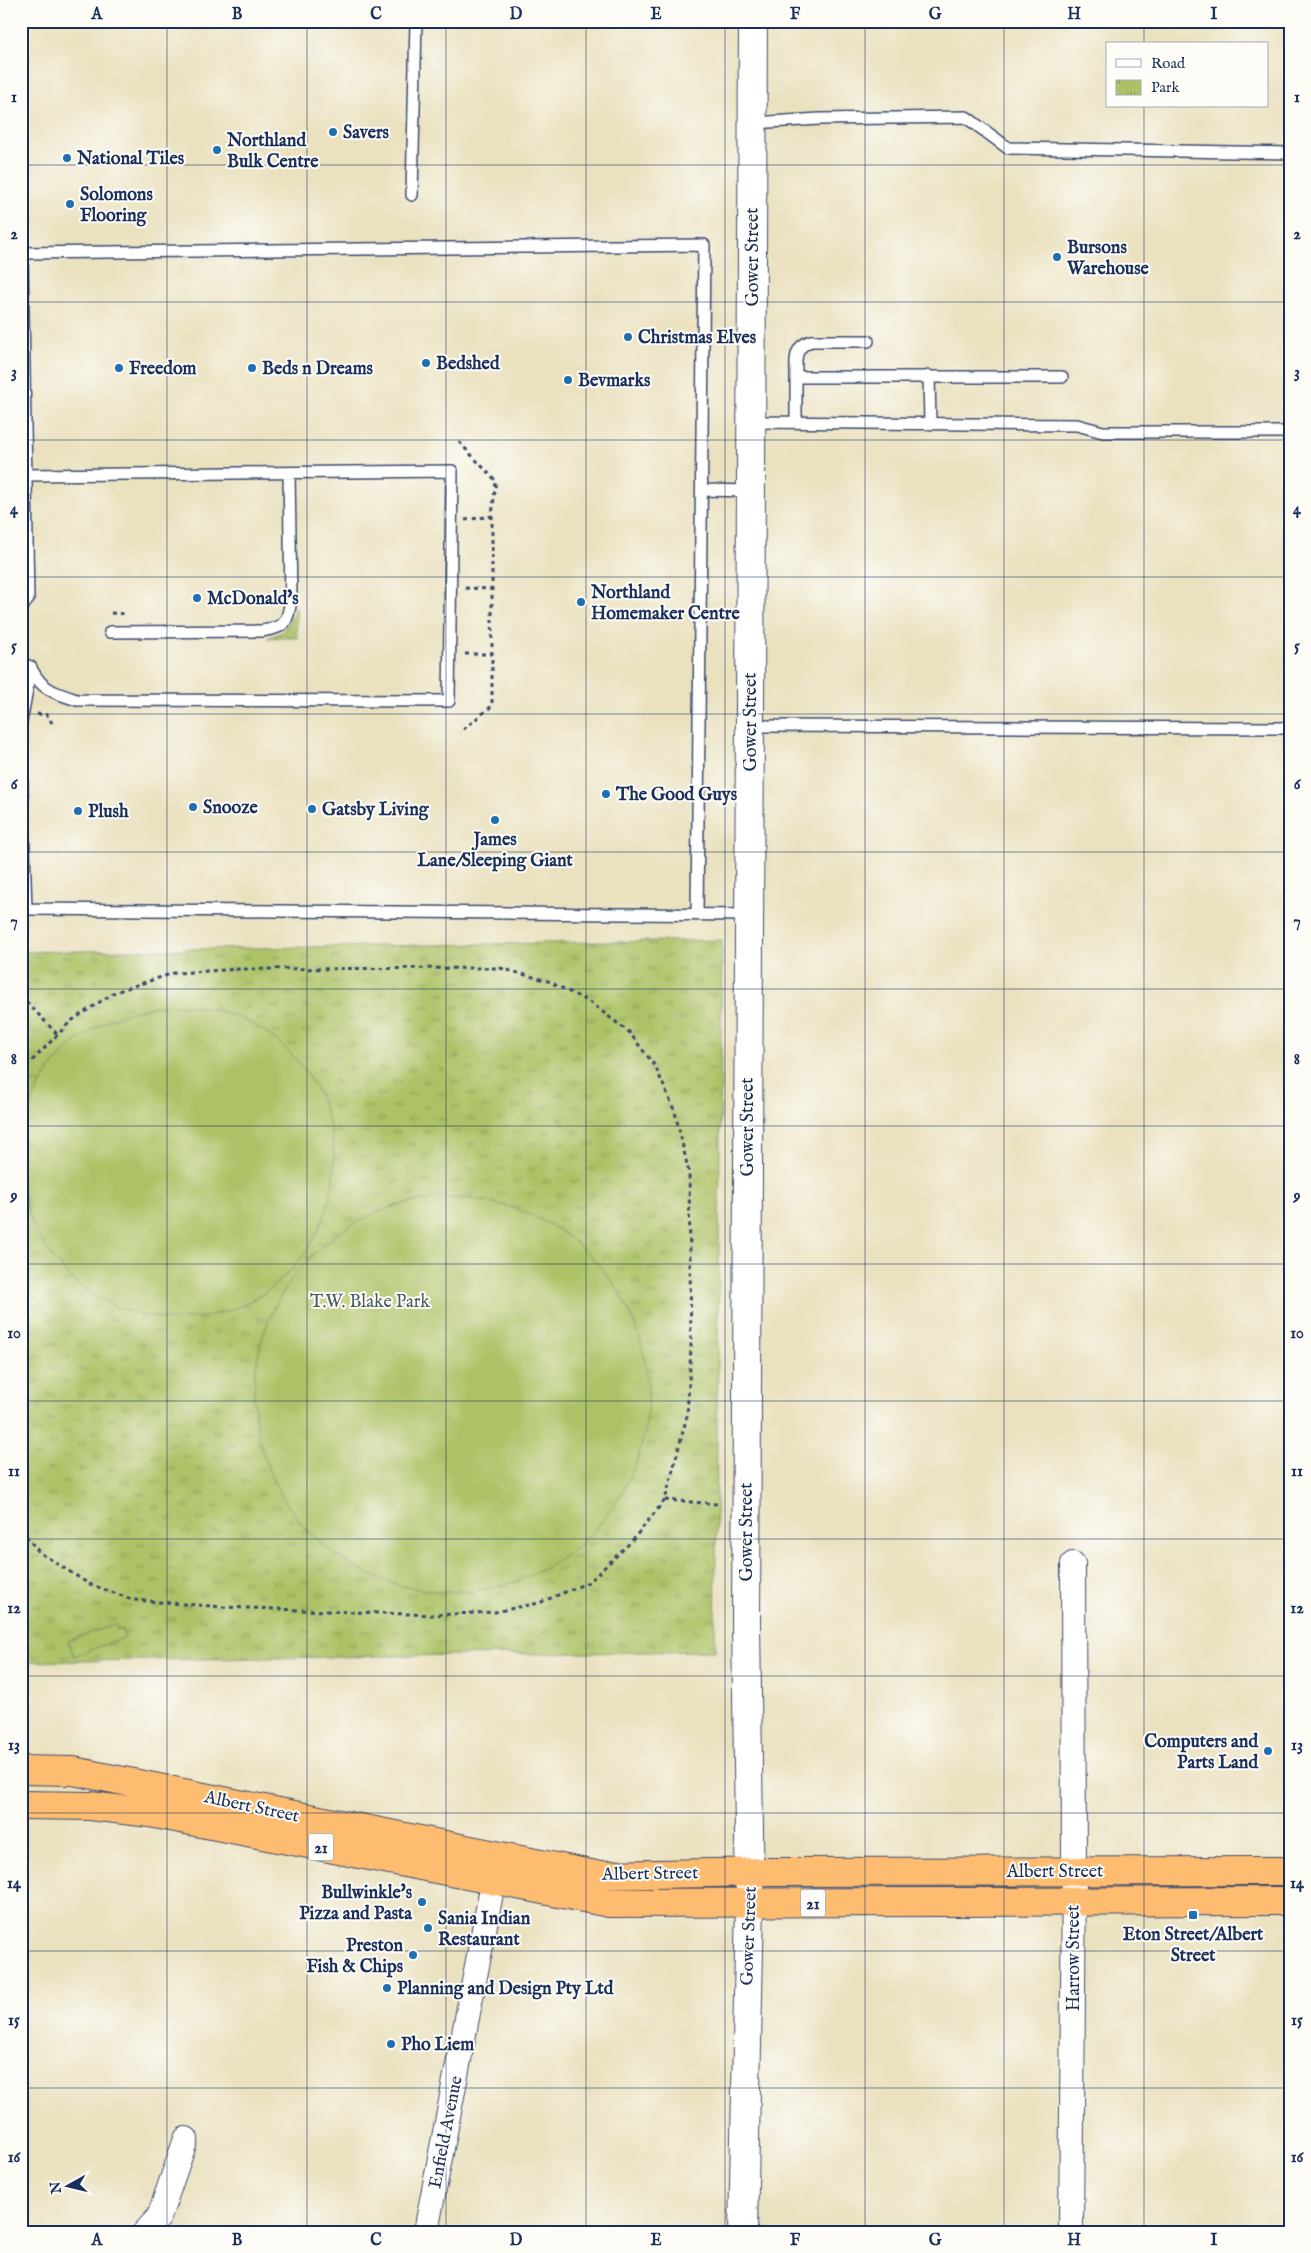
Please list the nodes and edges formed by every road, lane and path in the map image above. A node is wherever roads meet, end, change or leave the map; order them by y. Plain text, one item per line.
1 (416, 21) edge
2 (753, 21) edge
3 (753, 123) junction
4 (1290, 153) edge
5 (412, 195) dead end
6 (22, 253) edge
7 (868, 341) dead end
8 (929, 376) junction
9 (796, 377) junction
10 (1062, 377) dead end
11 (752, 422) junction
12 (796, 422) junction
13 (930, 423) junction
14 (1290, 432) edge
15 (459, 442) dead end
16 (289, 473) junction
17 (26, 475) junction
18 (702, 490) junction
19 (751, 491) junction
20 (492, 516) junction
21 (451, 521) junction
22 (450, 588) junction
23 (492, 589) junction
24 (21, 608) edge
25 (111, 613) dead end
26 (133, 614) dead end
27 (110, 632) dead end
28 (450, 654) junction
29 (492, 654) junction
30 (26, 664) edge
31 (21, 722) edge
32 (750, 726) junction
33 (1290, 728) edge
34 (460, 732) dead end
35 (21, 760) edge
36 (697, 914) junction
37 (748, 915) junction
38 (21, 996) edge
39 (57, 1034) junction
40 (21, 1072) edge
41 (665, 1500) junction
42 (717, 1504) dead end
43 (21, 1530) edge
44 (1073, 1564) dead end
45 (21, 1770) edge
46 (157, 1787) junction
47 (21, 1805) edge
48 (150, 1813) junction
49 (495, 1868) junction
50 (1074, 1871) junction
51 (1136, 1871) junction
52 (1232, 1871) junction
53 (1290, 1871) edge
54 (750, 1872) junction
55 (1074, 1901) junction
56 (1232, 1901) junction
57 (1290, 1901) edge
58 (1136, 1902) junction
59 (750, 1903) junction
60 (186, 2140) dead end
61 (145, 2232) edge
62 (429, 2232) edge
63 (743, 2232) edge
64 (1071, 2232) edge

1 - 5 lane
2 - 3 street, Gower Street
3 - 4 lane
3 - 11 street, Gower Street
6 - 17 lane
6 - 18 lane
7 - 9 lane
8 - 9 lane
8 - 10 lane
8 - 13 lane
9 - 12 lane
11 - 12 lane
11 - 19 street, Gower Street
12 - 13 lane
13 - 14 lane
15 - 20 path
16 - 17 lane
16 - 21 lane
16 - 27 lane
17 - 24 lane
18 - 19 lane
18 - 36 lane
19 - 32 street, Gower Street
20 - 21 path
20 - 23 path
21 - 22 lane
22 - 23 path
22 - 28 lane
23 - 29 path
25 - 26 path
28 - 29 path
28 - 30 lane
29 - 34 path
30 - 31 lane
32 - 33 lane
32 - 37 street, Gower Street
35 - 36 lane
36 - 37 lane
37 - 54 street, Gower Street
38 - 39 path
39 - 40 path
39 - 41 path
41 - 42 path
41 - 43 path
44 - 50 street, Harrow Street
45 - 46 highway, Albert Street / 21
46 - 48 highway
46 - 49 highway, Albert Street / 21
47 - 48 highway, Albert Street / 21
48 - 49 highway, Albert Street / 21
49 - 54 highway, Albert Street / 21
49 - 59 highway, Albert Street / 21
49 - 62 street, Enfield Avenue
50 - 51 highway, Albert Street / 21
50 - 54 highway, Albert Street / 21
50 - 55 street, Harrow Street
51 - 52 highway, Albert Street / 21
51 - 58 highway
52 - 53 highway, Albert Street / 21
52 - 56 highway
54 - 59 street, Gower Street
55 - 58 highway, Albert Street / 21
55 - 59 highway, Albert Street / 21
55 - 64 street, Harrow Street
56 - 57 highway, Albert Street / 21
56 - 58 highway, Albert Street / 21
59 - 63 street, Gower Street
60 - 61 street

